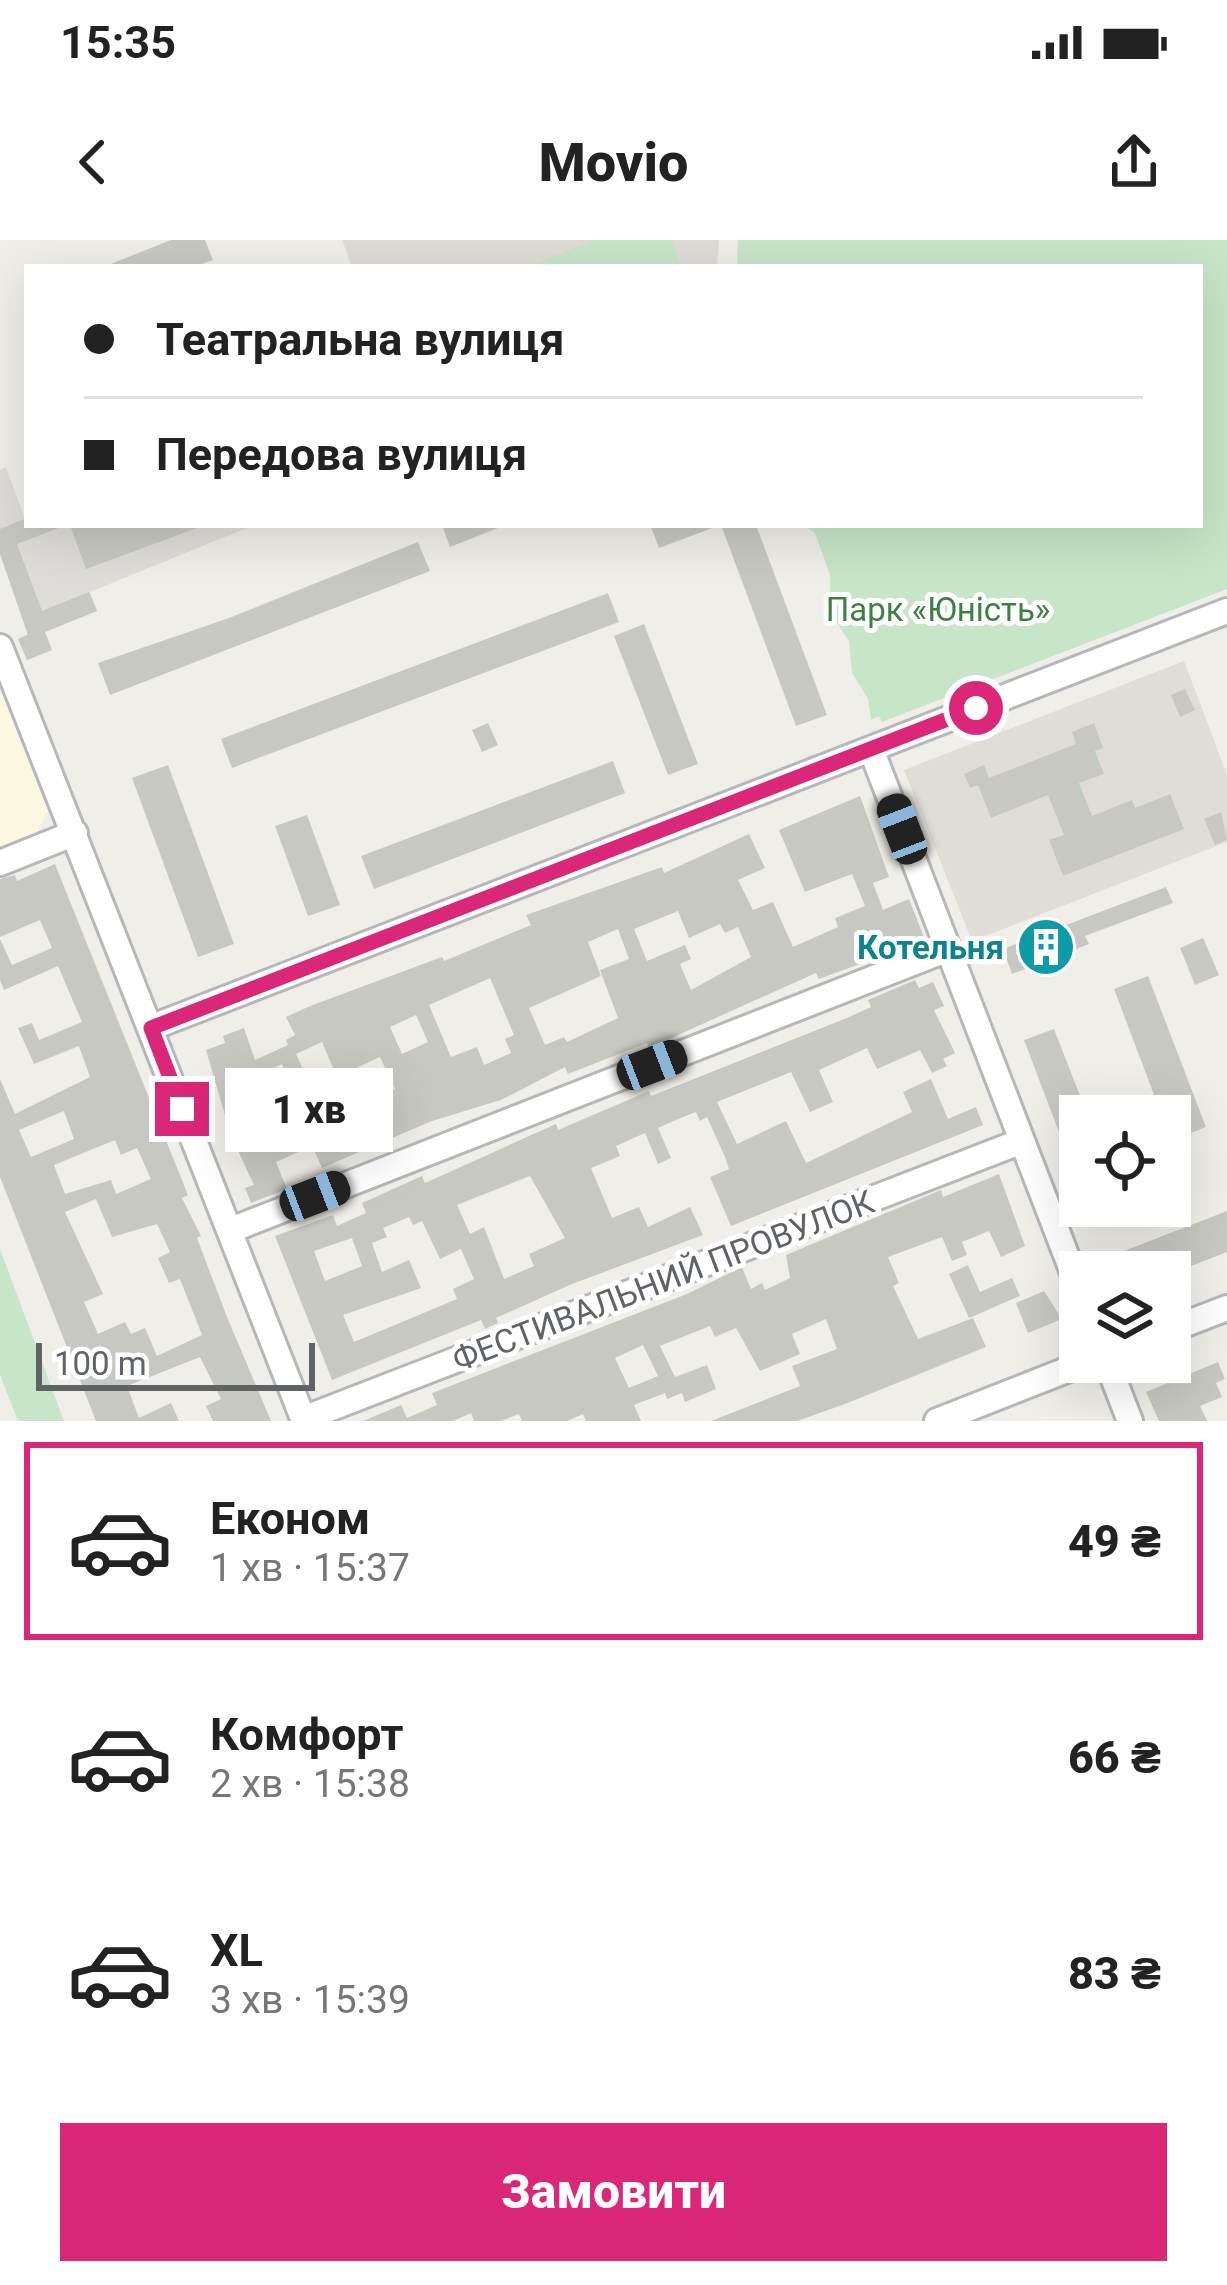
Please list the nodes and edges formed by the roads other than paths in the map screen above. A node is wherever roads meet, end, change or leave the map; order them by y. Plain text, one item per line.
1 (1227, 611) edge
2 (0, 646) edge
3 (871, 749) junction
4 (75, 832) junction
5 (0, 863) edge
6 (948, 949) junction
7 (151, 1028) junction
8 (1022, 1142) junction
9 (231, 1229) junction
10 (1064, 1251) edge
11 (1227, 1308) edge
12 (1191, 1322) edge
13 (1059, 1373) edge
14 (1115, 1383) edge
15 (303, 1420) edge
16 (937, 1421) edge
17 (1130, 1421) edge

1 - 3 street
2 - 4 street
3 - 6 street
3 - 7 street
4 - 5 street
4 - 7 street
6 - 8 street
6 - 9 street
7 - 9 street
8 - 10 street
8 - 15 street, ФЕСТИВАЛЬНИЙ ПРОВУЛОК
9 - 15 street
11 - 12 street
13 - 16 street
14 - 17 street

